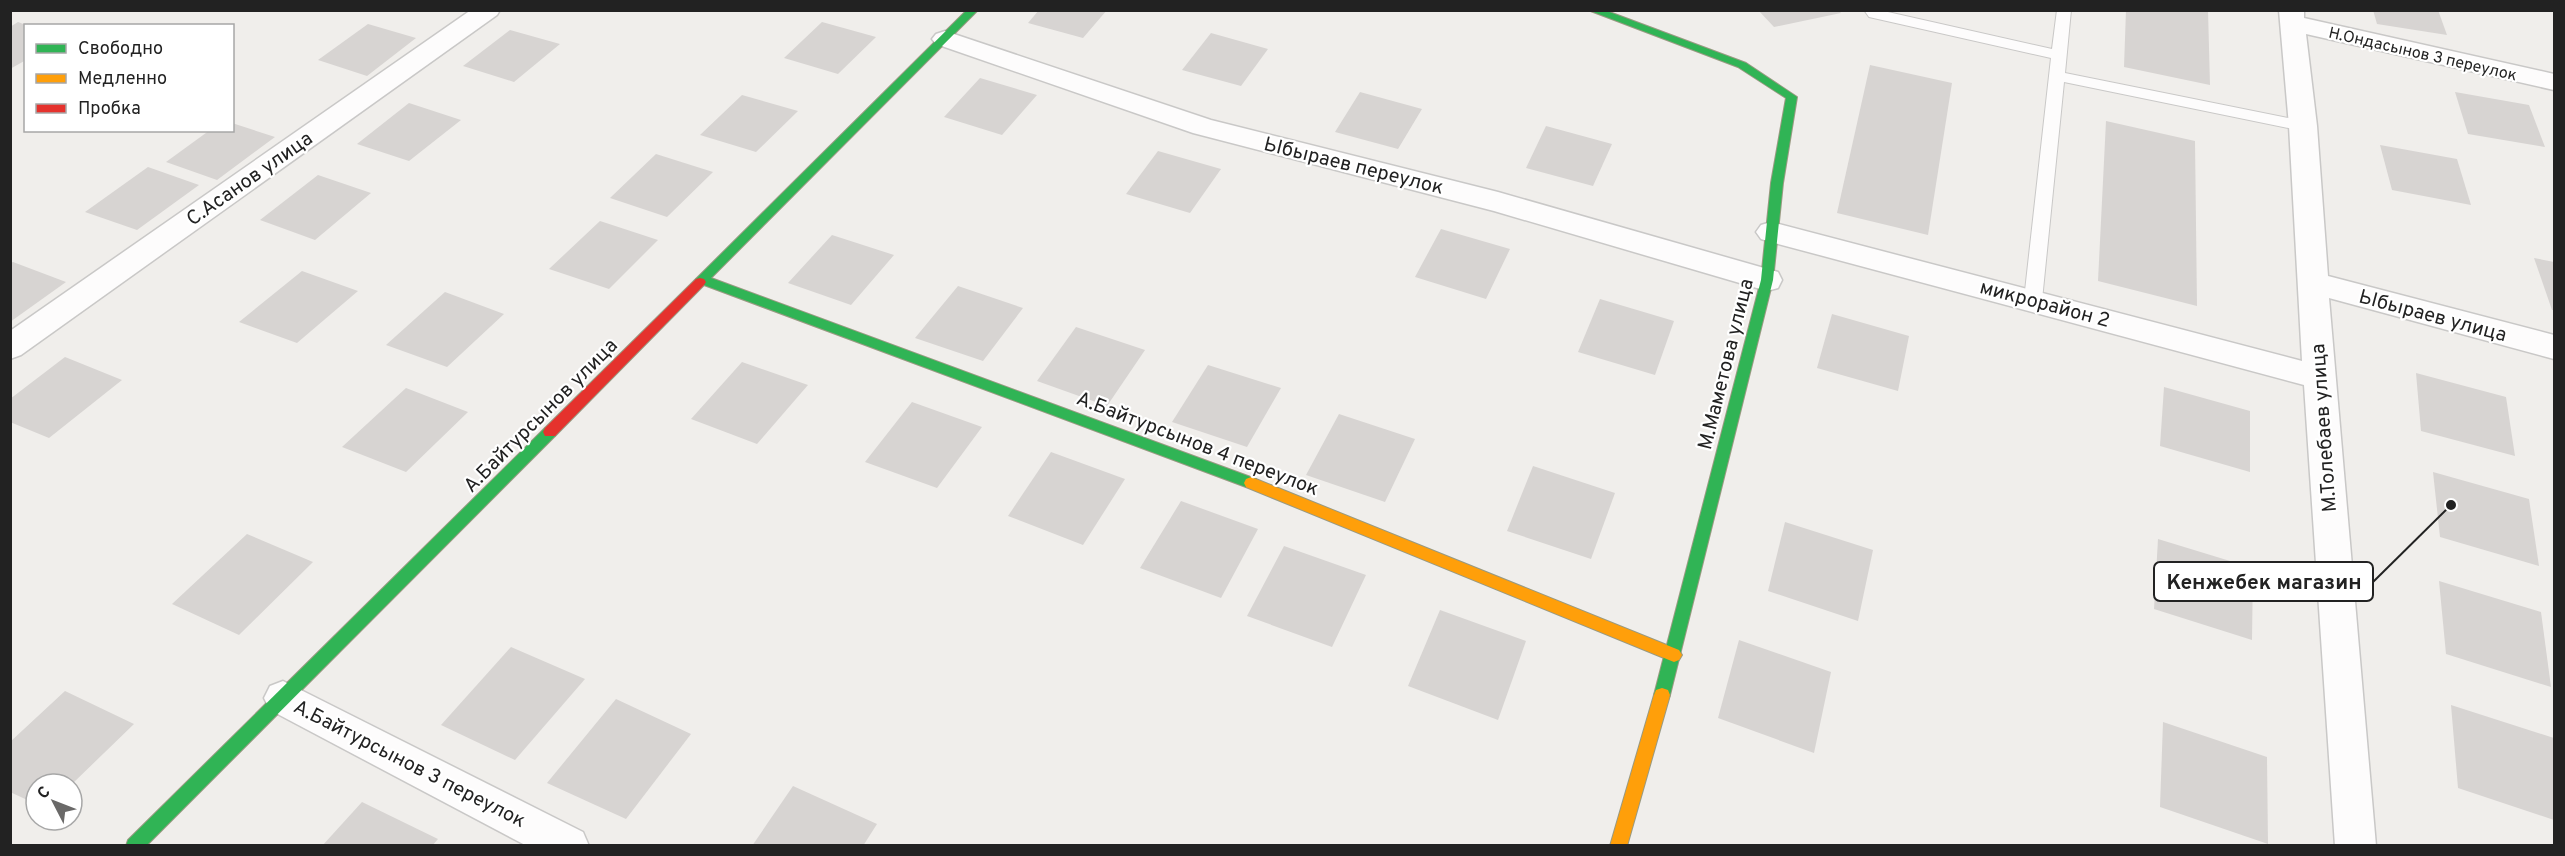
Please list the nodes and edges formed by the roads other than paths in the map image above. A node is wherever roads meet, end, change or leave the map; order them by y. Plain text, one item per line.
1 (488, 10) edge
2 (973, 10) edge
3 (1593, 10) edge
4 (1871, 10) edge
5 (2064, 10) edge
6 (2291, 17) edge
7 (945, 39) junction
8 (2059, 55) junction
9 (2057, 76) junction
10 (2554, 82) edge
11 (2303, 126) junction
12 (1771, 232) junction
13 (703, 280) junction
14 (1767, 280) junction
15 (2312, 283) junction
16 (2033, 300) junction
17 (10, 347) edge
18 (2554, 347) edge
19 (2319, 377) junction
20 (1674, 655) junction
21 (284, 698) junction
22 (134, 846) edge
23 (569, 846) edge
24 (1618, 846) edge
25 (2356, 846) edge

1 - 17 street, С.Асанов улица
2 - 7 street, А.Байтурсынов улица
3 - 12 street, М.Маметова улица
4 - 8 lane
5 - 8 lane
6 - 10 street, Н.Ондасынов 3 переулок
6 - 11 street, М.Толебаев улица
7 - 13 street, А.Байтурсынов улица
7 - 14 street, Ыбыраев переулок
8 - 9 lane
9 - 11 lane
9 - 16 lane
11 - 15 street, М.Толебаев улица
12 - 14 street, М.Маметова улица
12 - 16 street, микрорайон 2
13 - 20 street, А.Байтурсынов 4 переулок
13 - 21 street, А.Байтурсынов улица
14 - 20 street, М.Маметова улица
15 - 18 street, Ыбыраев улица
15 - 19 street, М.Толебаев улица
16 - 19 street, микрорайон 2
19 - 25 street, М.Толебаев улица
20 - 24 street, М.Маметова улица
21 - 22 street, А.Байтурсынов улица
21 - 23 street, А.Байтурсынов 3 переулок

